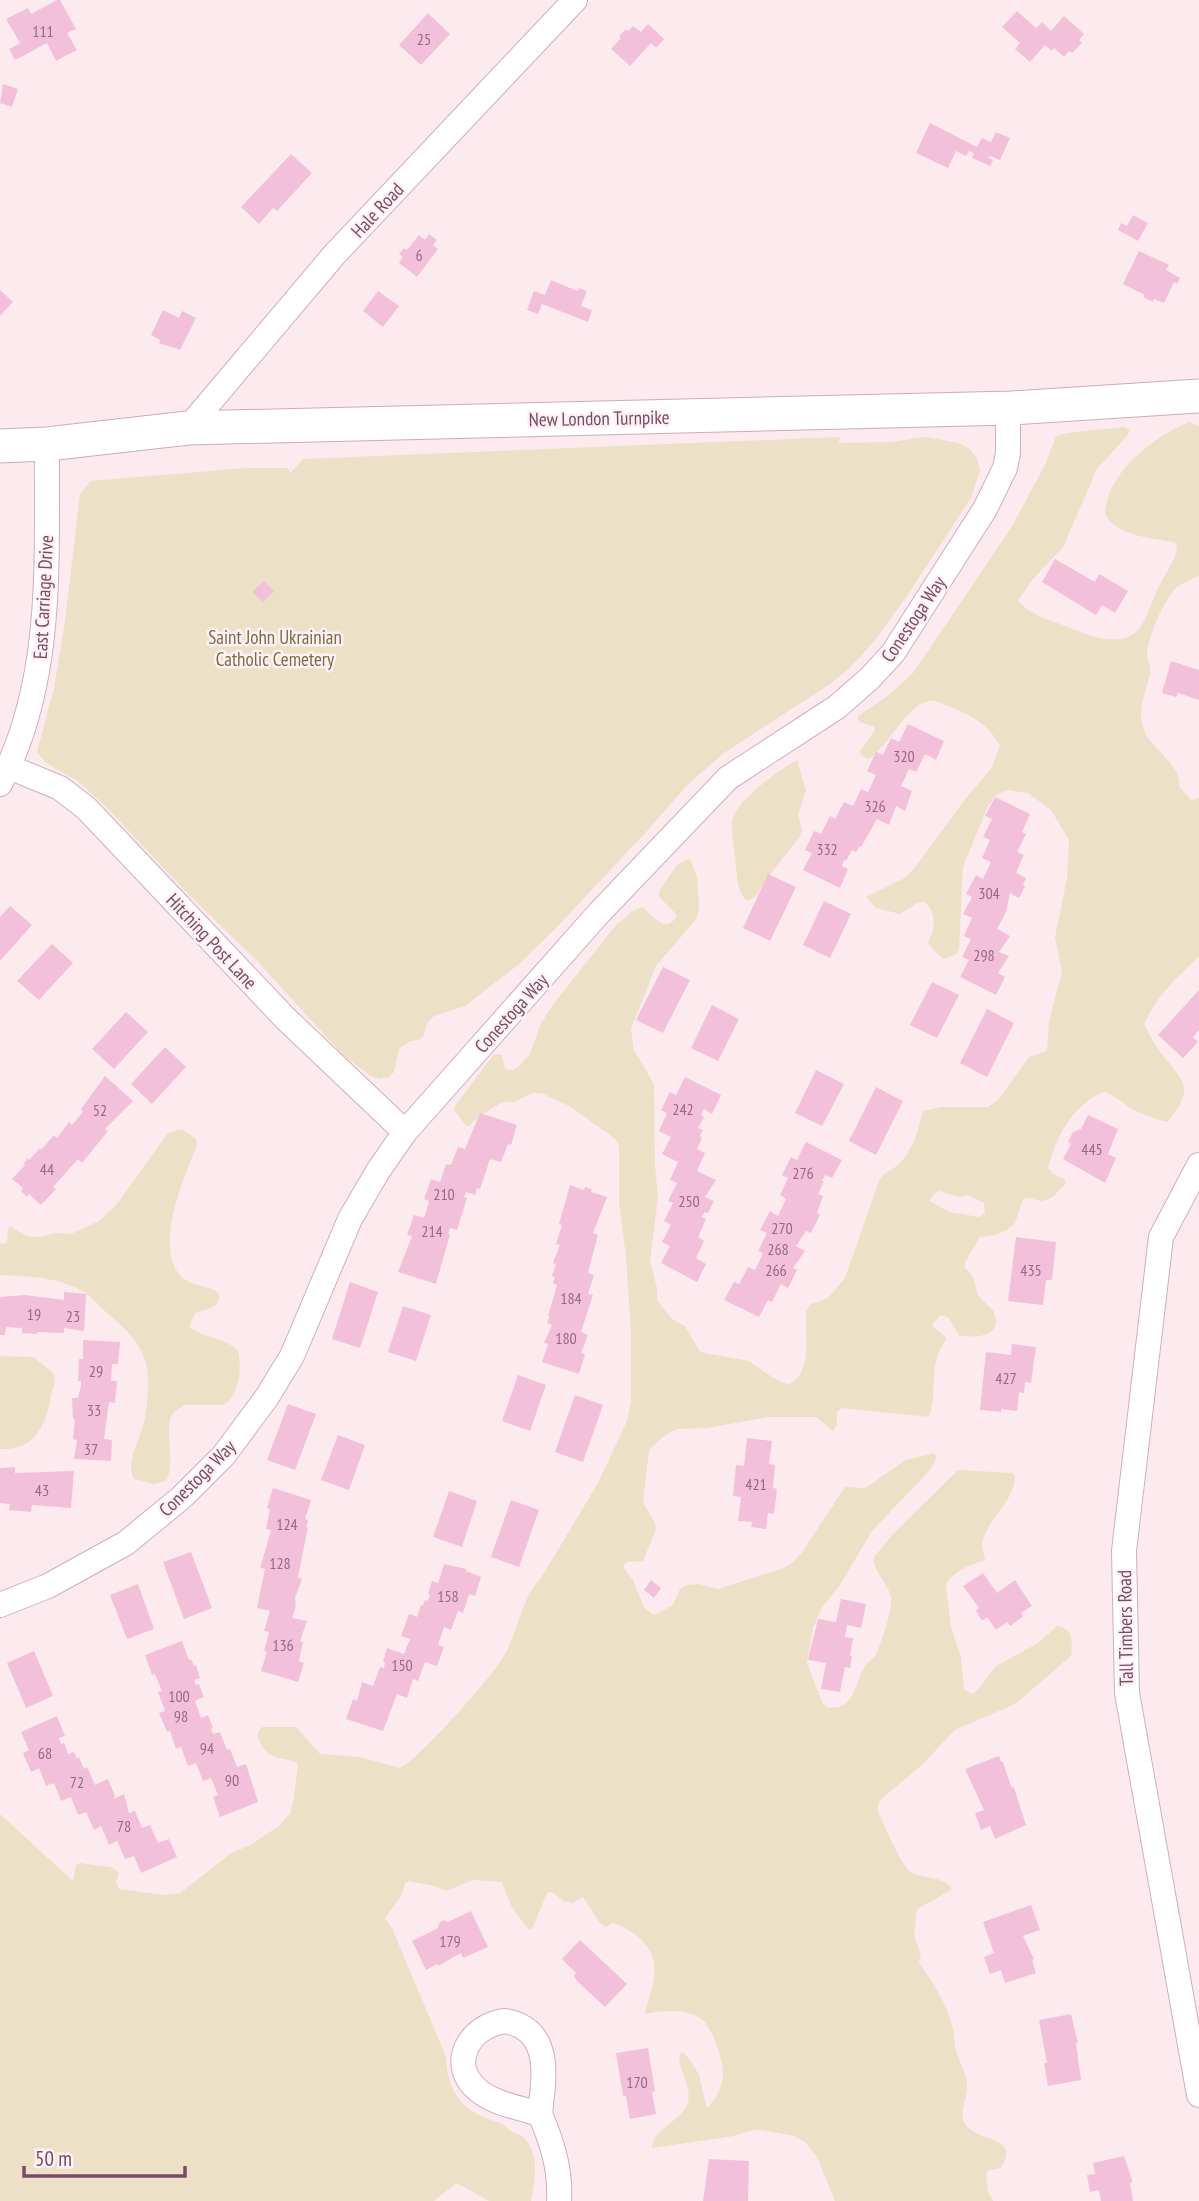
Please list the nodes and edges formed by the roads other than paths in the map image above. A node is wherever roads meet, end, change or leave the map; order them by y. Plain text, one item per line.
1 (575, 0) edge
2 (1199, 396) edge
3 (1008, 408) junction
4 (188, 428) junction
5 (47, 444) junction
6 (0, 446) edge
7 (5, 776) edge
8 (405, 1132) junction
9 (1199, 1165) edge
10 (0, 1605) edge
11 (1199, 2095) edge
12 (540, 2114) dead end
13 (559, 2201) edge

1 - 4 street, Hale Road
2 - 3 street, New London Turnpike
3 - 4 street, New London Turnpike
3 - 8 street, Conestoga Way
4 - 5 street, New London Turnpike
5 - 6 street, New London Turnpike
5 - 7 street, East Carriage Drive
7 - 8 street, Hitching Post Lane
8 - 10 street, Conestoga Way
9 - 11 street, Tall Timbers Road
12 - 13 street

